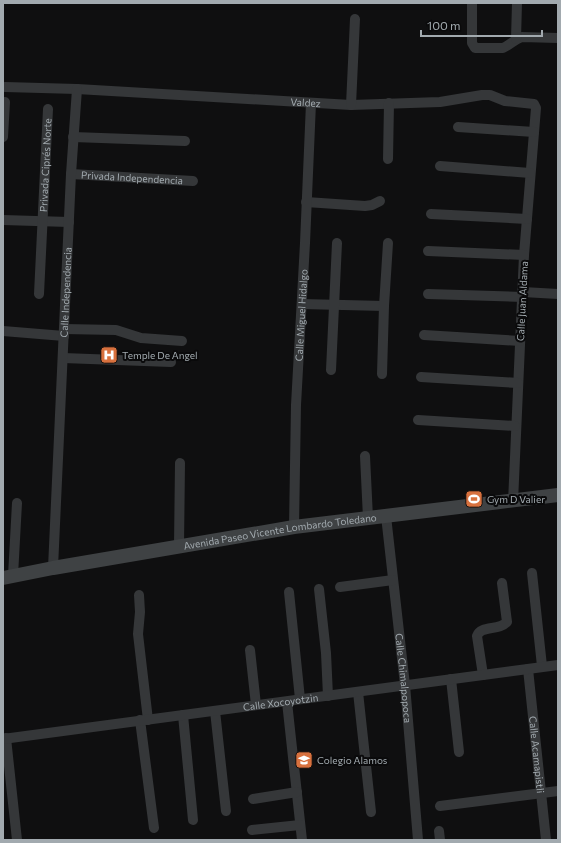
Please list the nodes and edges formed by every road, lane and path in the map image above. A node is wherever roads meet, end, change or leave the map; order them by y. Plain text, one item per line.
1 (472, 3) edge
2 (516, 3) edge
3 (355, 19) dead end
4 (558, 38) edge
5 (516, 39) junction
6 (5, 87) dead end
7 (77, 89) junction
8 (7, 102) edge
9 (311, 103) junction
10 (389, 103) junction
11 (532, 103) joint
12 (351, 105) junction
13 (48, 109) dead end
14 (458, 127) dead end
15 (534, 132) junction
16 (3, 137) edge
17 (73, 137) junction
18 (185, 141) dead end
19 (388, 159) dead end
20 (440, 166) dead end
21 (530, 173) junction
22 (71, 174) junction
23 (193, 181) dead end
24 (380, 201) dead end
25 (306, 202) junction
26 (431, 214) dead end
27 (527, 219) junction
28 (3, 220) edge
29 (43, 221) junction
30 (69, 222) junction
31 (337, 243) dead end
32 (388, 243) dead end
33 (428, 251) dead end
34 (524, 255) junction
35 (39, 294) dead end
36 (428, 294) dead end
37 (558, 294) edge
38 (523, 295) junction
39 (302, 304) junction
40 (334, 305) junction
41 (384, 306) junction
42 (3, 331) edge
43 (64, 333) junction
44 (424, 335) dead end
45 (182, 341) dead end
46 (520, 341) junction
47 (63, 358) junction
48 (171, 362) dead end
49 (331, 370) dead end
50 (382, 374) dead end
51 (421, 377) dead end
52 (518, 382) junction
53 (418, 420) dead end
54 (515, 426) junction
55 (365, 456) dead end
56 (180, 462) dead end
57 (558, 495) edge
58 (513, 502) junction
59 (17, 503) dead end
60 (386, 516) junction
61 (368, 518) junction
62 (294, 527) junction
63 (179, 546) junction
64 (53, 568) junction
65 (532, 573) dead end
66 (8, 577) edge
67 (393, 580) junction
68 (502, 583) dead end
69 (340, 587) dead end
70 (319, 590) dead end
71 (289, 592) dead end
72 (139, 595) dead end
73 (250, 650) dead end
74 (558, 665) edge
75 (542, 666) junction
76 (528, 669) junction
77 (483, 675) junction
78 (451, 679) junction
79 (405, 685) junction
80 (358, 692) junction
81 (328, 696) junction
82 (300, 699) junction
83 (287, 702) junction
84 (256, 705) junction
85 (215, 711) junction
86 (183, 715) junction
87 (144, 720) junction
88 (4, 738) edge
89 (459, 752) dead end
90 (558, 791) edge
91 (298, 792) junction
92 (541, 793) junction
93 (253, 799) dead end
94 (440, 806) dead end
95 (226, 812) dead end
96 (371, 812) dead end
97 (193, 820) dead end
98 (300, 825) junction
99 (154, 828) dead end
100 (252, 830) dead end
101 (17, 840) edge
102 (302, 840) edge
103 (418, 840) edge
104 (546, 840) edge

1 - 5 street
2 - 5 street
3 - 12 street
4 - 5 street
6 - 7 street
7 - 9 street, Valdez
7 - 17 street, Calle Independencia
8 - 16 street
9 - 12 street, Valdez
9 - 25 street, Calle Miguel Hidalgo
10 - 11 street, Valdez
10 - 12 street, Valdez
10 - 19 street
11 - 15 street, Calle Juan Aldama
13 - 29 street, Privada Ciprés Norte
14 - 15 street
15 - 21 street, Calle Juan Aldama
17 - 18 street
17 - 22 street, Calle Independencia
20 - 21 street
21 - 27 street, Calle Juan Aldama
22 - 23 street, Privada Independencia
22 - 30 street, Calle Independencia
24 - 25 street
25 - 39 street, Calle Miguel Hidalgo
26 - 27 street
27 - 34 street, Calle Juan Aldama
28 - 29 street
29 - 30 street
29 - 35 street, Privada Ciprés Norte
30 - 43 street, Calle Independencia
31 - 40 street
32 - 41 street
33 - 34 street
34 - 38 street, Calle Juan Aldama
36 - 38 street
37 - 38 street
38 - 46 street, Calle Juan Aldama
39 - 40 street
39 - 62 street, Calle Miguel Hidalgo
40 - 41 street
40 - 49 street
41 - 50 street
42 - 43 street
43 - 45 street
43 - 47 street, Calle Independencia
44 - 46 street
46 - 52 street, Calle Juan Aldama
47 - 48 street
47 - 64 street, Calle Independencia
51 - 52 street
52 - 54 street, Calle Juan Aldama
53 - 54 street
54 - 58 street, Calle Juan Aldama
55 - 61 street
56 - 63 street
57 - 58 main road, Avenida Paseo Vicente Lombardo Toledano
58 - 60 main road, Avenida Paseo Vicente Lombardo Toledano
59 - 66 street
60 - 61 main road, Avenida Paseo Vicente Lombardo Toledano
60 - 67 street, Calle Chimalpopoca
61 - 62 main road, Avenida Paseo Vicente Lombardo Toledano
62 - 63 main road, Avenida Paseo Vicente Lombardo Toledano
63 - 64 main road, Avenida Paseo Vicente Lombardo Toledano
64 - 66 main road, Avenida Paseo Vicente Lombardo Toledano
65 - 75 street
67 - 69 street
67 - 79 street, Calle Chimalpopoca
68 - 77 street
70 - 81 street
71 - 82 street
72 - 87 street
73 - 84 street
74 - 75 street, Calle Xocoyotzin
75 - 76 street, Calle Xocoyotzin
76 - 77 street, Calle Xocoyotzin
76 - 92 street, Calle Acamapistli
77 - 78 street, Calle Xocoyotzin
78 - 79 street, Calle Xocoyotzin
78 - 89 street
79 - 80 street, Calle Xocoyotzin
79 - 103 street, Calle Chimalpopoca
80 - 81 street, Calle Xocoyotzin
80 - 96 street
81 - 82 street, Calle Xocoyotzin
82 - 83 street, Calle Xocoyotzin
83 - 84 street, Calle Xocoyotzin
83 - 91 street
84 - 85 street, Calle Xocoyotzin
85 - 86 street, Calle Xocoyotzin
85 - 95 street
86 - 87 street, Calle Xocoyotzin
86 - 97 street
87 - 88 street, Calle Xocoyotzin
87 - 99 street
88 - 101 street
90 - 92 street
91 - 93 street
91 - 98 street
92 - 94 street
92 - 104 street, Calle Acamapistli
98 - 100 street
98 - 102 street

